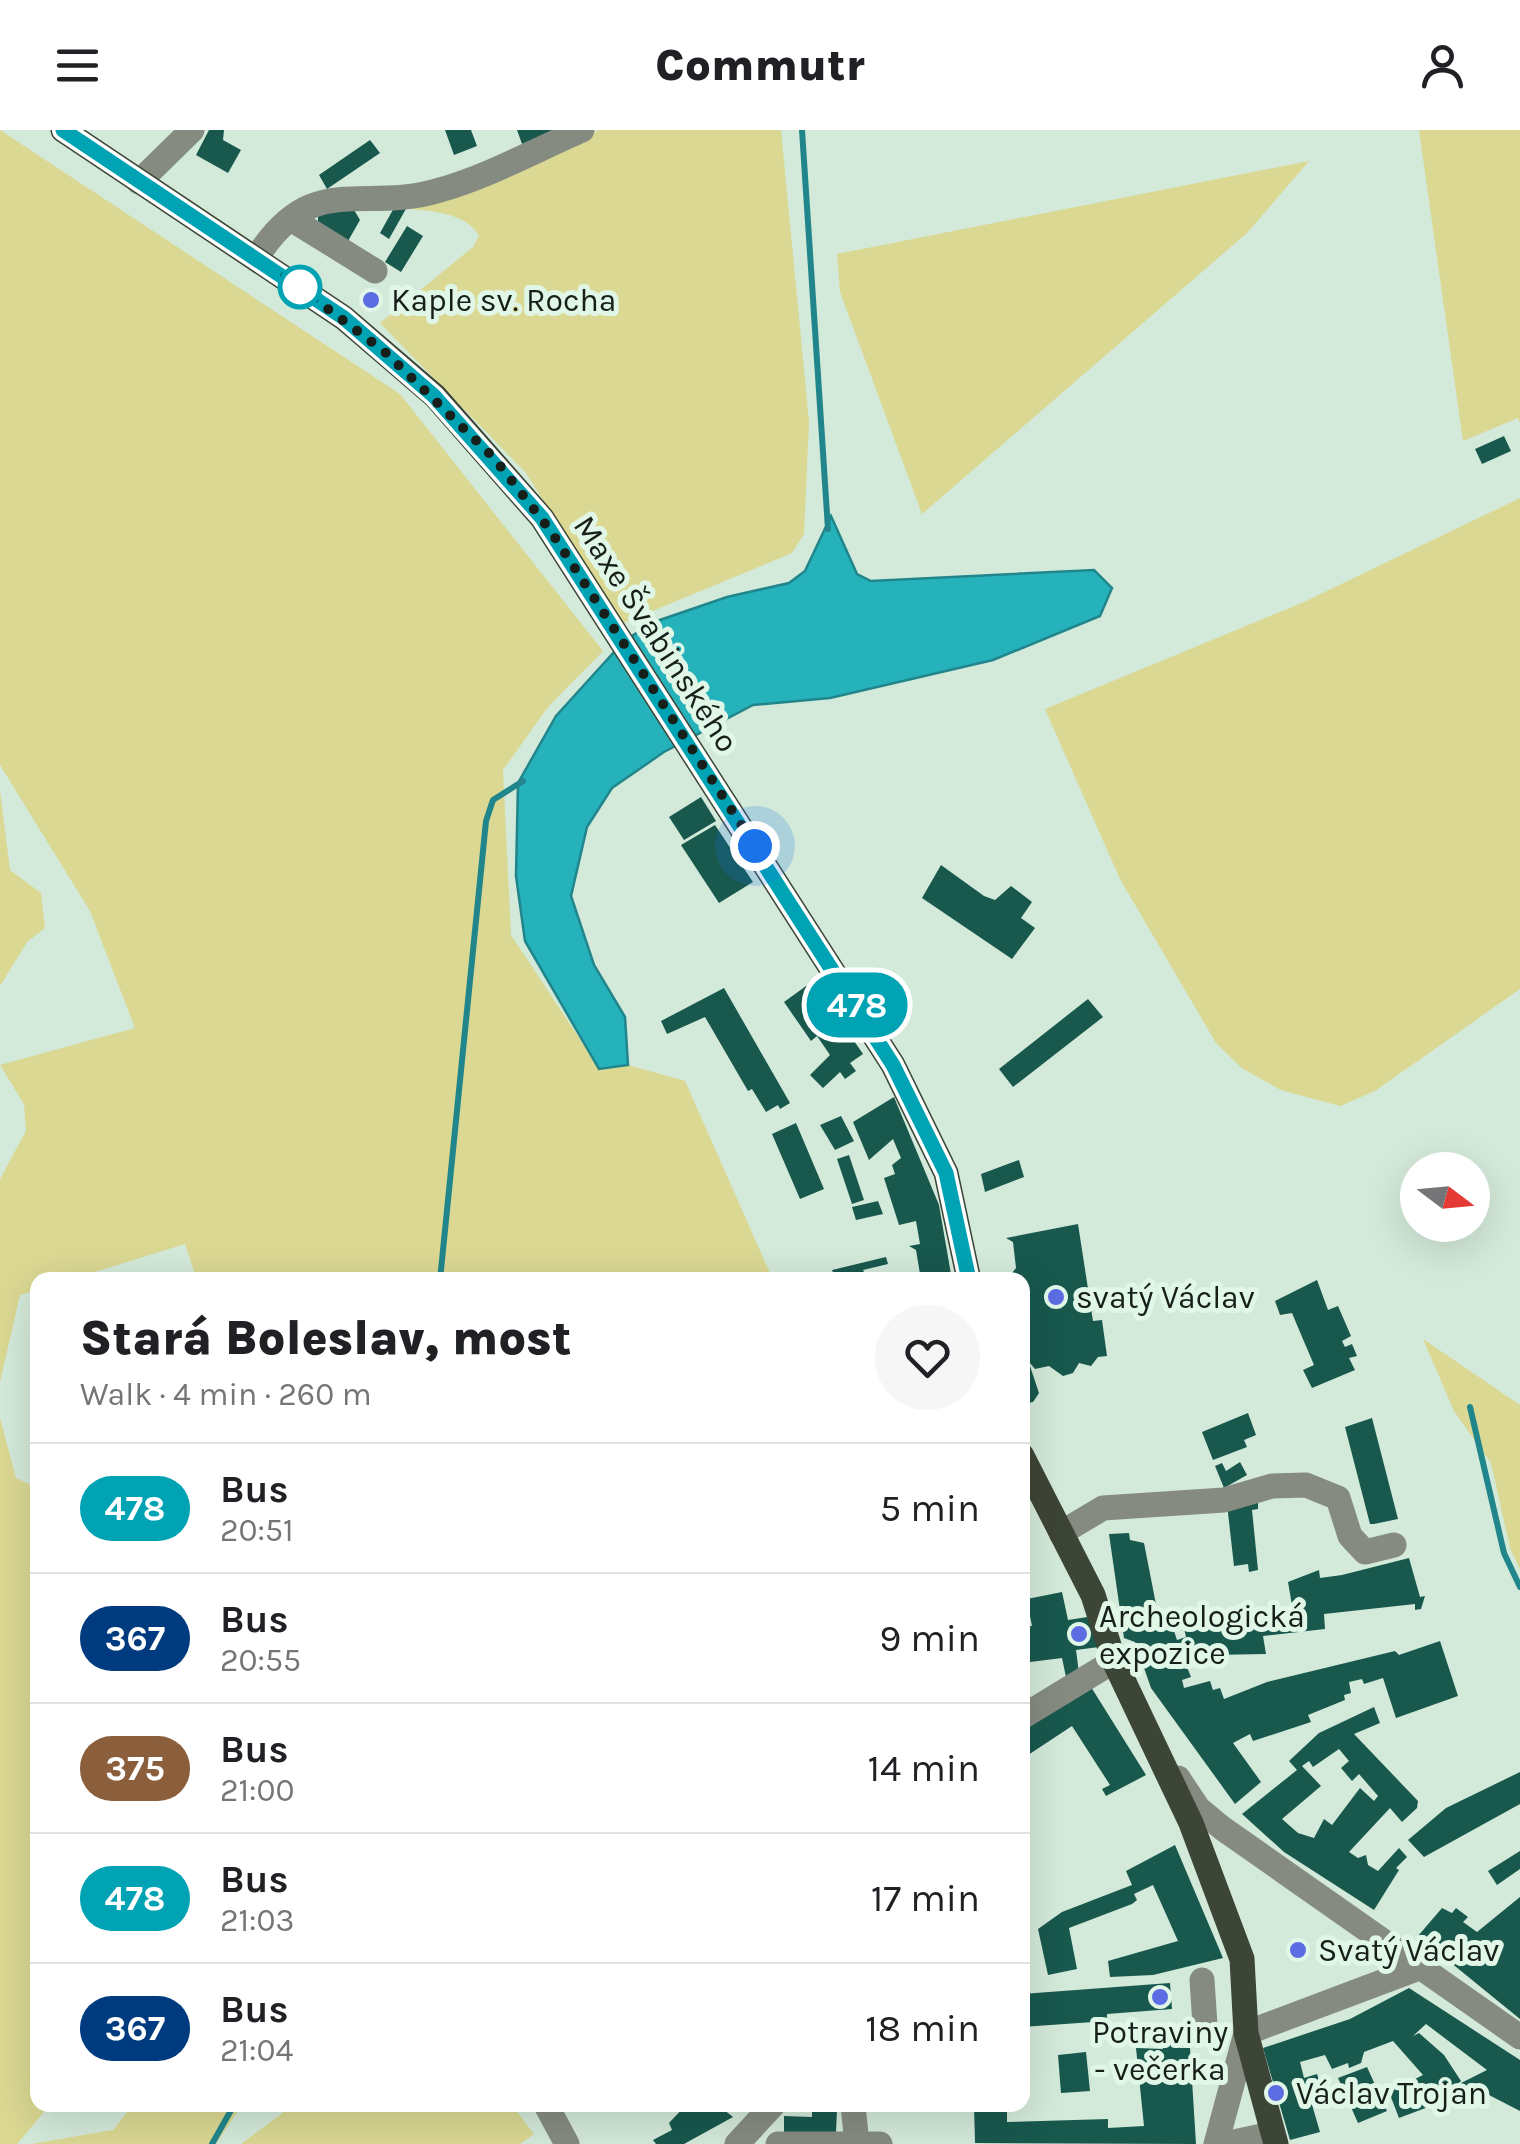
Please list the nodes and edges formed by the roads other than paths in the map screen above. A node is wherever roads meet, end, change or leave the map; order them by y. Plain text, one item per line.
1 (62, 130) edge
2 (582, 130) edge
3 (186, 133) edge
4 (139, 182) junction
5 (291, 219) junction
6 (257, 257) junction
7 (376, 271) dead end
8 (968, 1272) edge
9 (1030, 1472) edge
10 (1061, 1532) junction
11 (1394, 1544) dead end
12 (1114, 1661) junction
13 (1030, 1713) edge
14 (1156, 1745) junction
15 (1418, 1968) junction
16 (1202, 1980) dead end
17 (1231, 2034) junction
18 (1520, 2037) edge
19 (550, 2112) edge
20 (767, 2112) edge
21 (855, 2112) edge
22 (1274, 2139) edge
23 (865, 2143) edge
24 (567, 2144) edge
25 (737, 2144) edge
26 (778, 2144) edge
27 (1216, 2144) edge
28 (1225, 2144) edge

1 - 4 main road, Maxe Švabinského
2 - 5 street
3 - 4 street
4 - 6 main road, Maxe Švabinského
5 - 6 street
5 - 7 street
6 - 8 main road, Maxe Švabinského
9 - 10 main road
10 - 11 street
10 - 12 main road
12 - 13 street
12 - 14 main road
14 - 15 street
14 - 17 main road
15 - 17 street
15 - 18 street
16 - 17 street
17 - 22 main road
17 - 27 street
19 - 24 street
20 - 25 street
21 - 23 street
22 - 28 street
23 - 26 street

